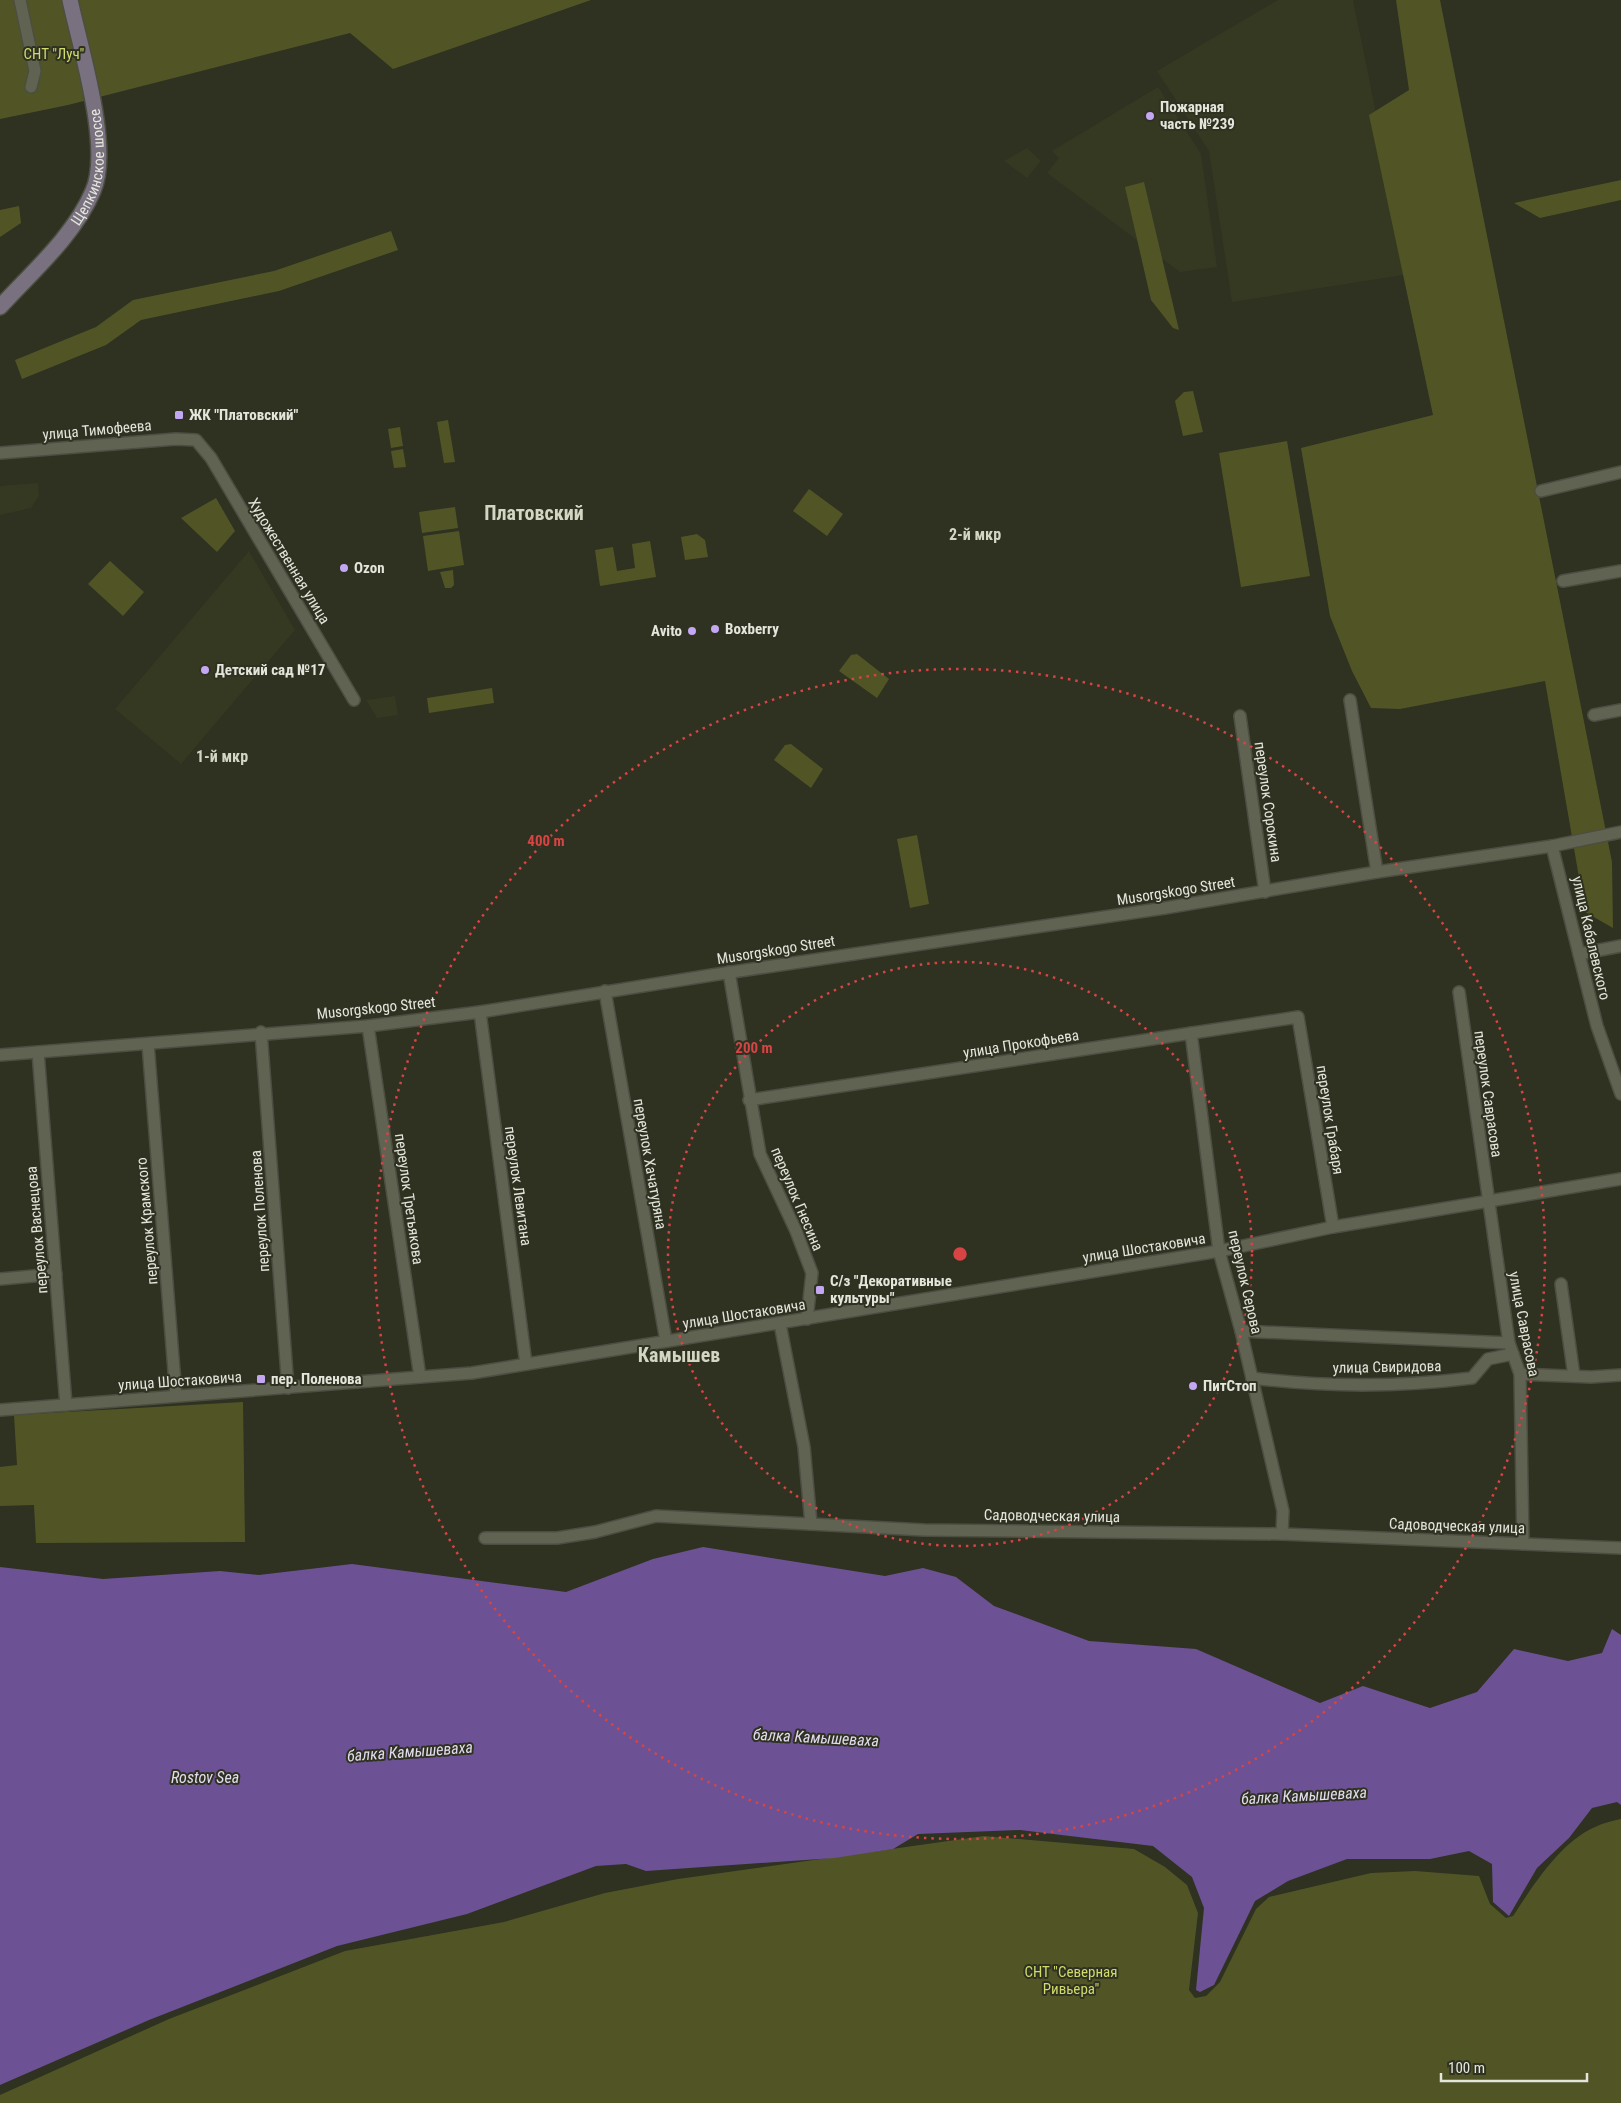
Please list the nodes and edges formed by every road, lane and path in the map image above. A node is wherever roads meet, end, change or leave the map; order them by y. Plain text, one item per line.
1 (20, 0) edge
2 (70, 0) edge
3 (31, 87) dead end
4 (0, 307) edge
5 (196, 440) joint
6 (0, 453) edge
7 (1621, 472) edge
8 (1541, 491) dead end
9 (1621, 571) edge
10 (1563, 580) dead end
11 (354, 700) dead end
12 (1350, 700) dead end
13 (1621, 710) edge
14 (1594, 715) dead end
15 (1240, 716) dead end
16 (1621, 832) edge
17 (1552, 846) junction
18 (1377, 872) junction
19 (1265, 892) junction
20 (1621, 946) edge
21 (1579, 954) junction
22 (729, 972) junction
23 (605, 991) junction
24 (1459, 992) dead end
25 (480, 1012) junction
26 (1298, 1017) joint
27 (368, 1026) junction
28 (261, 1032) junction
29 (1191, 1033) junction
30 (148, 1044) junction
31 (38, 1052) junction
32 (0, 1055) edge
33 (1619, 1080) edge
34 (1621, 1094) edge
35 (749, 1100) junction
36 (1621, 1179) edge
37 (1487, 1200) junction
38 (1333, 1227) junction
39 (1219, 1251) junction
40 (56, 1274) junction
41 (0, 1279) edge
42 (1561, 1284) dead end
43 (807, 1319) junction
44 (780, 1324) junction
45 (1241, 1331) junction
46 (666, 1342) junction
47 (1509, 1342) junction
48 (1513, 1354) junction
49 (526, 1364) junction
50 (1520, 1374) junction
51 (1621, 1375) edge
52 (1574, 1376) junction
53 (420, 1377) junction
54 (1252, 1378) junction
55 (288, 1388) junction
56 (176, 1396) junction
57 (66, 1405) junction
58 (0, 1410) edge
59 (811, 1524) junction
60 (1282, 1534) junction
61 (485, 1538) dead end
62 (1523, 1544) junction
63 (1621, 1548) edge

1 - 3 street
2 - 4 main road, Щепкинское шоссе
5 - 6 street, улица Тимофеева
5 - 11 street, Художественная улица
7 - 8 street
9 - 10 street
12 - 18 street
13 - 14 street
15 - 19 street, переулок Сорокина
16 - 17 street, Musorgskogo Street
17 - 18 street, Musorgskogo Street
17 - 21 street, улица Кабалевского
18 - 19 street, Musorgskogo Street
19 - 22 street, Musorgskogo Street
20 - 21 street
21 - 33 street, улица Кабалевского
22 - 23 street, Musorgskogo Street
22 - 35 street, переулок Гнесина
23 - 25 street, Musorgskogo Street
23 - 46 street, переулок Хачатуряна
24 - 37 street, переулок Саврасова
25 - 27 street, Musorgskogo Street
25 - 49 street, переулок Левитана
26 - 29 street, улица Прокофьева
26 - 38 street, переулок Грабаря
27 - 28 street, Musorgskogo Street
27 - 53 street, переулок Третьякова
28 - 30 street, Musorgskogo Street
28 - 55 street, переулок Поленова
29 - 35 street, улица Прокофьева
29 - 39 street, переулок Серова
30 - 31 street, Musorgskogo Street
30 - 56 street, переулок Крамского
31 - 32 street, Musorgskogo Street
31 - 40 street, переулок Васнецова
33 - 34 street, улица Кабалевского
35 - 43 street, переулок Гнесина
36 - 37 street, улица Шостаковича
37 - 38 street, улица Шостаковича
37 - 47 street, улица Саврасова
38 - 39 street, улица Шостаковича
39 - 43 street, улица Шостаковича
39 - 45 street, переулок Серова
40 - 41 street
40 - 57 street, переулок Васнецова
42 - 52 street
43 - 44 street, улица Шостаковича
44 - 46 street, улица Шостаковича
44 - 59 street
45 - 47 street
45 - 54 street, переулок Серова
46 - 49 street, улица Шостаковича
47 - 48 street, улица Саврасова
48 - 50 street, улица Саврасова
48 - 54 street, улица Свиридова
49 - 53 street, улица Шостаковича
50 - 52 street
50 - 62 street, улица Саврасова
51 - 52 street
53 - 55 street, улица Шостаковича
54 - 60 street, переулок Серова
55 - 56 street, улица Шостаковича
56 - 57 street, улица Шостаковича
57 - 58 street, улица Шостаковича
59 - 60 street, Садоводческая улица
59 - 61 street, Садоводческая улица
60 - 62 street, Садоводческая улица
62 - 63 street, Садоводческая улица

